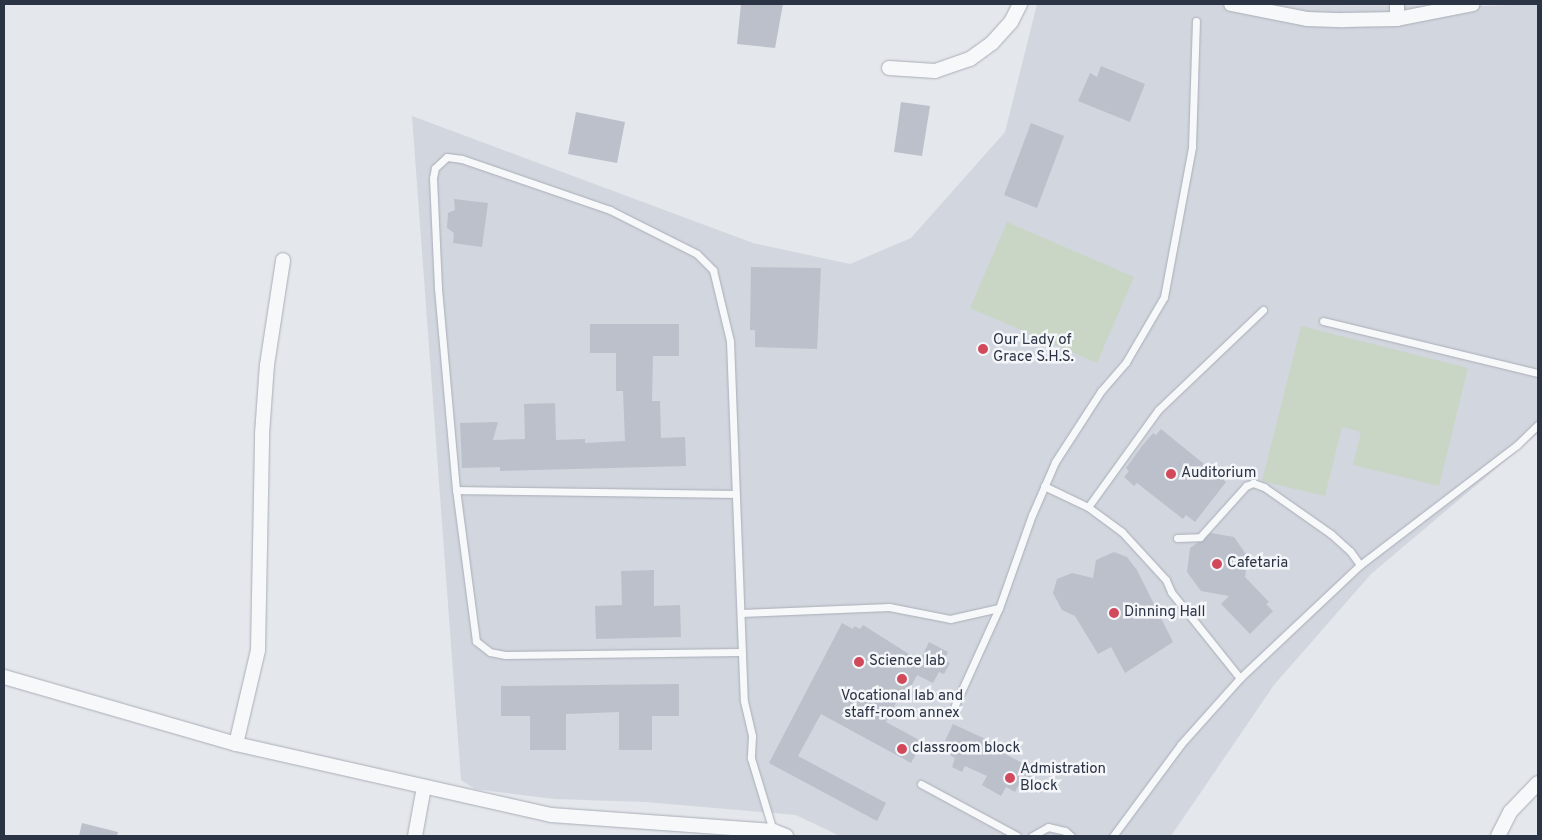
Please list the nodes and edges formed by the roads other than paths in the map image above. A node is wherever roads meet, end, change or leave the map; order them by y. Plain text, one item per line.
1 (1020, 4) edge
2 (1231, 4) edge
3 (1397, 4) edge
4 (1473, 4) edge
5 (1397, 19) junction
6 (1196, 21) dead end
7 (888, 68) dead end
8 (283, 260) dead end
9 (1263, 310) dead end
10 (1323, 321) dead end
11 (1538, 373) edge
12 (1538, 425) edge
13 (1044, 486) junction
14 (456, 490) junction
15 (735, 494) junction
16 (1088, 507) junction
17 (1177, 538) dead end
18 (1360, 566) junction
19 (999, 608) junction
20 (741, 613) junction
21 (741, 652) junction
22 (4, 677) edge
23 (1240, 678) junction
24 (955, 705) dead end
25 (236, 744) junction
26 (1538, 783) edge
27 (921, 784) dead end
28 (424, 787) junction
29 (773, 831) junction
30 (415, 836) edge
31 (786, 836) edge
32 (1018, 836) edge
33 (1032, 836) edge
34 (1071, 836) edge
35 (1113, 836) edge
36 (1498, 836) edge

1 - 7 street
2 - 5 street
3 - 5 street
4 - 5 street
6 - 13 lane
8 - 25 street
9 - 16 lane
10 - 11 lane
12 - 18 lane
13 - 16 lane
13 - 19 lane
14 - 15 lane
14 - 15 lane
14 - 21 lane
15 - 20 lane
16 - 23 lane
17 - 18 lane
18 - 23 lane
19 - 20 lane
19 - 24 lane
20 - 21 lane
21 - 29 lane
22 - 25 street
23 - 35 lane
25 - 28 street
26 - 36 street
27 - 32 lane
28 - 29 street
28 - 30 street
29 - 31 street
33 - 34 lane

